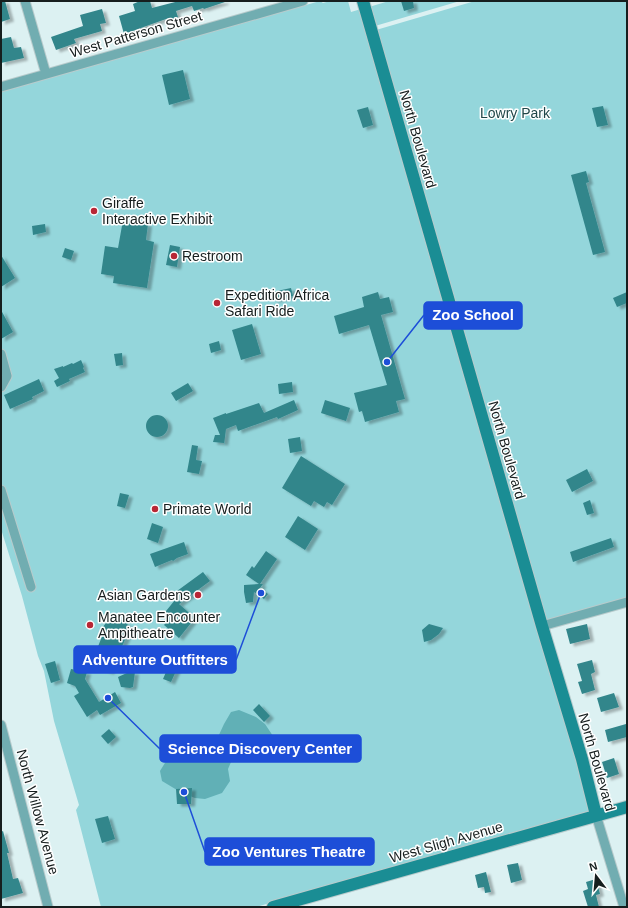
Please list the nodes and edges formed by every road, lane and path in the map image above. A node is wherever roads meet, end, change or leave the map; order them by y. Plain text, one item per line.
1 (25, 1) edge
2 (303, 1) edge
3 (363, 1) edge
4 (46, 74) junction
5 (1, 87) edge
6 (1, 354) edge
7 (1, 386) edge
8 (1, 490) edge
9 (31, 587) dead end
10 (627, 602) edge
11 (542, 626) junction
12 (1, 724) edge
13 (627, 807) edge
14 (596, 815) junction
15 (48, 907) edge
16 (273, 907) edge
17 (624, 907) edge

1 - 4 street
2 - 4 street, West Patterson Street
3 - 11 street, North Boulevard
4 - 5 street, West Patterson Street
6 - 7 street
8 - 9 street
10 - 11 street
11 - 14 street, North Boulevard
12 - 15 street, North Willow Avenue
13 - 14 street, West Sligh Avenue
14 - 16 street, West Sligh Avenue
14 - 17 street, North Boulevard

